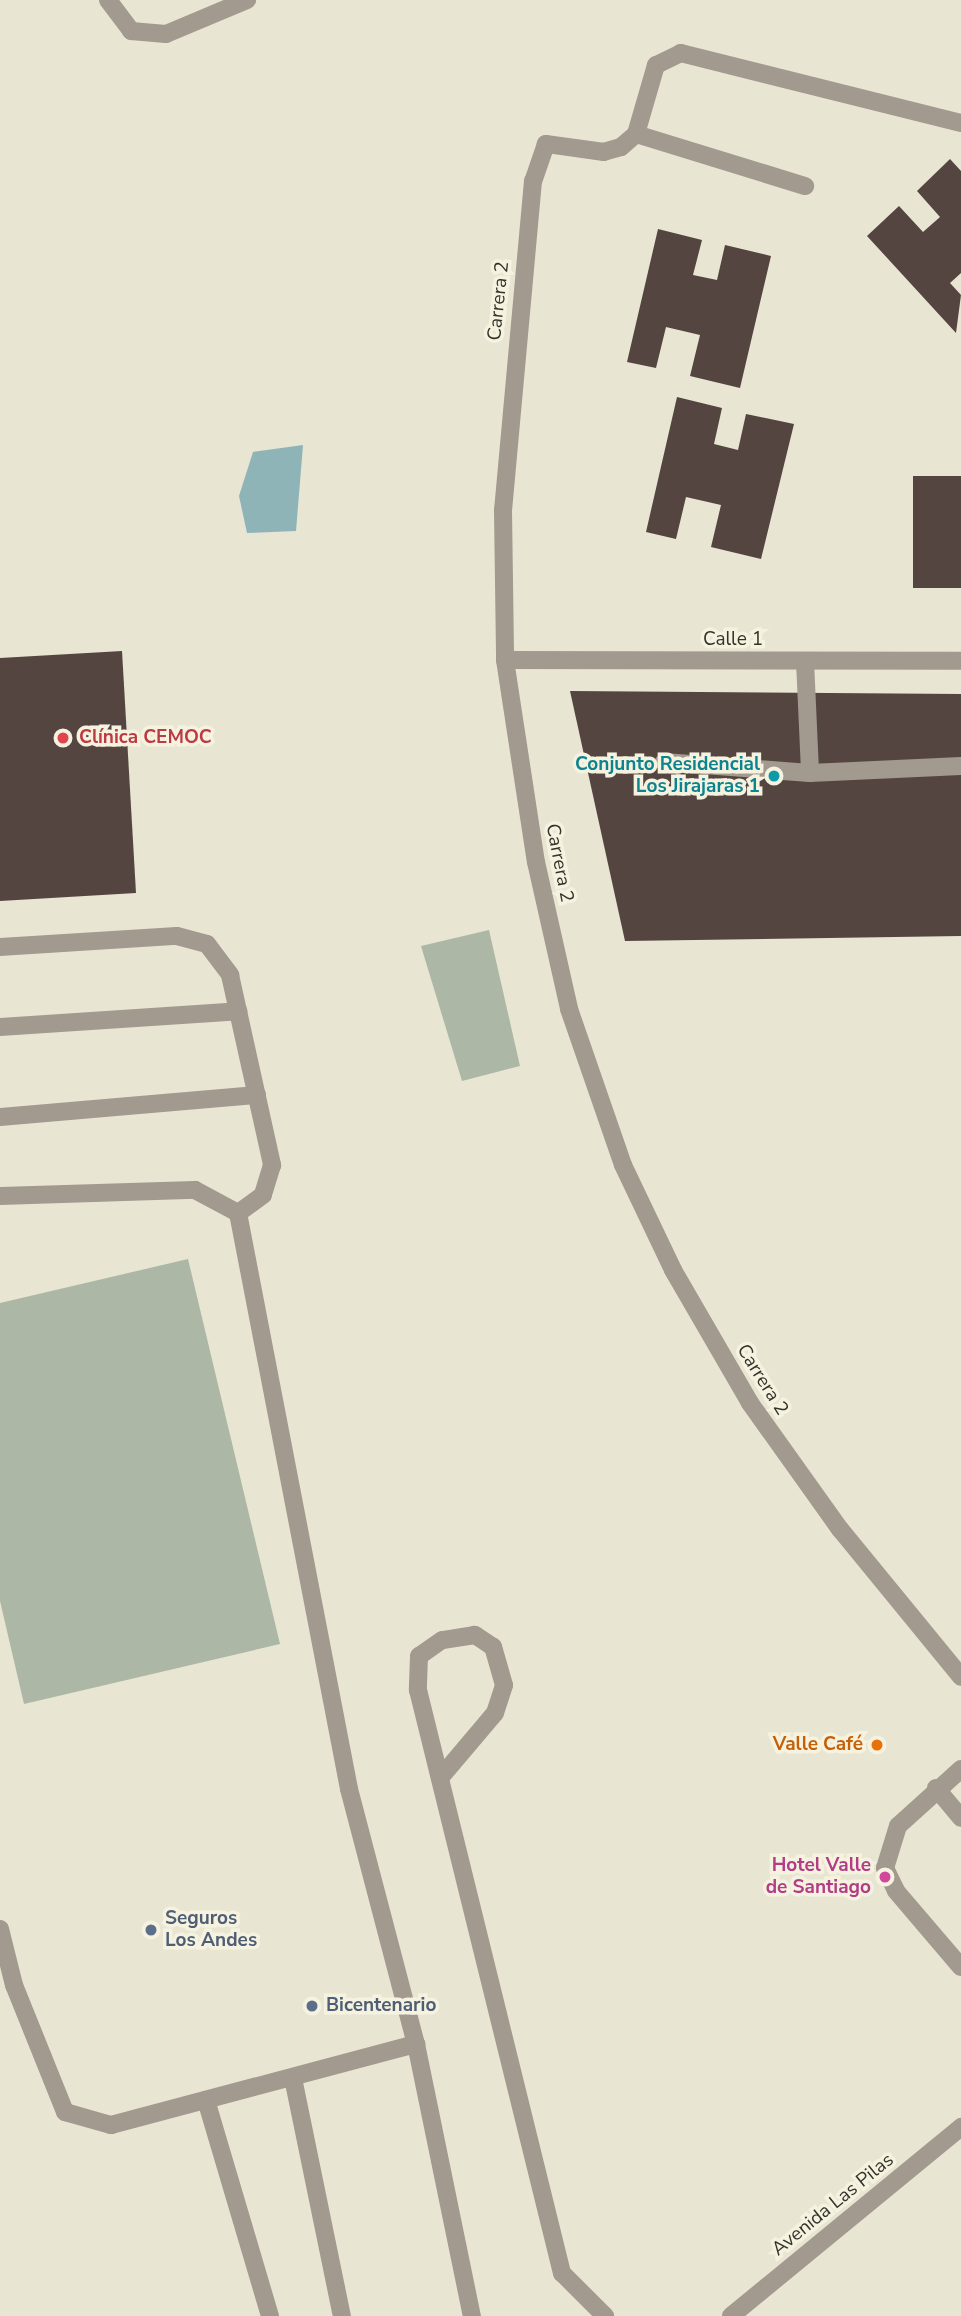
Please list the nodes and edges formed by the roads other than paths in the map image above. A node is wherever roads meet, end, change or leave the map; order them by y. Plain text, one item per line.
1 (108, 0) edge
2 (247, 0) edge
3 (961, 123) edge
4 (636, 134) junction
5 (805, 186) dead end
6 (505, 660) junction
7 (805, 661) junction
8 (961, 661) edge
9 (664, 762) dead end
10 (961, 766) edge
11 (810, 773) junction
12 (0, 947) edge
13 (238, 1011) junction
14 (0, 1027) edge
15 (257, 1095) junction
16 (0, 1117) edge
17 (0, 1196) edge
18 (238, 1213) junction
19 (961, 1677) edge
20 (961, 1769) edge
21 (440, 1778) junction
22 (936, 1788) junction
23 (961, 1818) edge
24 (0, 1929) edge
25 (961, 1967) edge
26 (416, 2045) junction
27 (293, 2078) junction
28 (206, 2100) junction
29 (961, 2127) edge
30 (270, 2316) edge
31 (342, 2316) edge
32 (472, 2316) edge
33 (605, 2316) edge
34 (731, 2316) edge

1 - 2 street
3 - 4 street
4 - 5 street
4 - 6 street, Carrera 2
6 - 7 street, Calle 1
6 - 19 street, Carrera 2
7 - 8 street, Calle 1
7 - 11 street
9 - 11 street
10 - 11 street
12 - 13 street
13 - 14 street
13 - 15 street
15 - 16 street
15 - 18 street
17 - 18 street
18 - 26 street
20 - 22 street
21 - 21 street
21 - 33 street
22 - 23 street
22 - 25 street
24 - 28 street
26 - 27 street
26 - 32 street
27 - 28 street
27 - 31 street
28 - 30 street
29 - 34 street, Avenida Las Pilas

